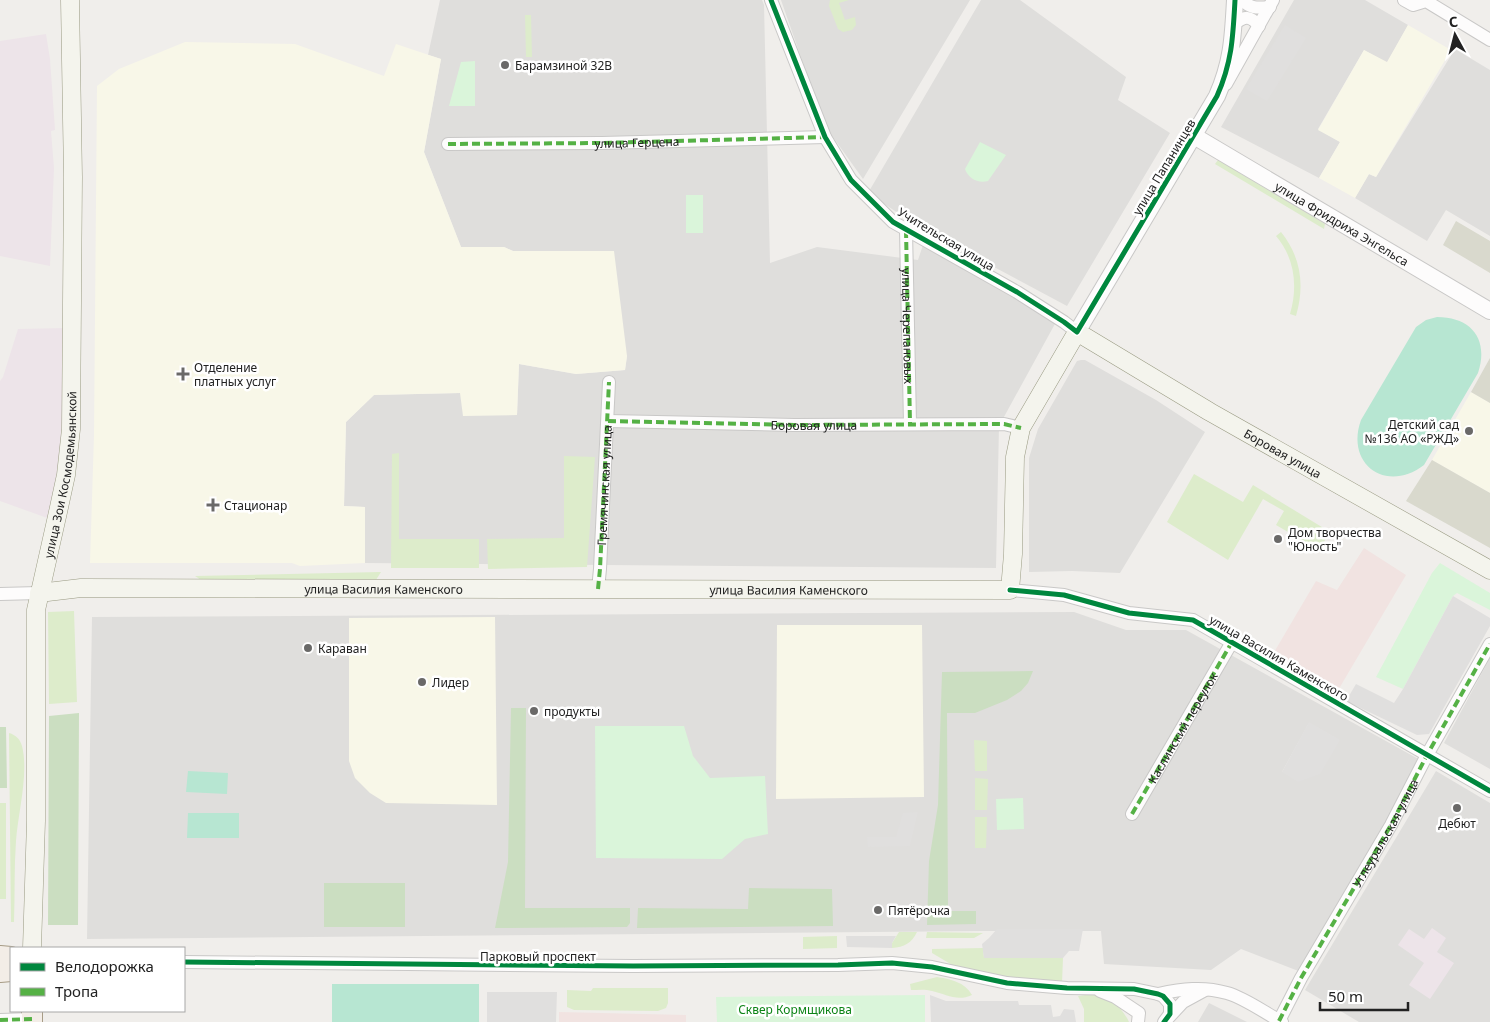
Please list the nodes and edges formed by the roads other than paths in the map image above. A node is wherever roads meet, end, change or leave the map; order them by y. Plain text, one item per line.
1 (70, 0) edge
2 (771, 0) edge
3 (1235, 0) edge
4 (1242, 0) edge
5 (1404, 0) edge
6 (1272, 3) edge
7 (1234, 24) junction
8 (1260, 26) junction
9 (1490, 40) edge
10 (1217, 96) junction
11 (1194, 136) junction
12 (825, 137) junction
13 (448, 144) dead end
14 (906, 230) junction
15 (1490, 311) edge
16 (1077, 332) junction
17 (609, 382) dead end
18 (608, 421) junction
19 (910, 423) junction
20 (1021, 428) junction
21 (1490, 570) edge
22 (598, 589) junction
23 (1010, 590) junction
24 (39, 593) junction
25 (0, 594) edge
26 (1232, 642) junction
27 (1490, 644) edge
28 (1427, 755) junction
29 (1490, 791) edge
30 (1132, 814) dead end
31 (32, 947) edge
32 (185, 962) edge
33 (1208, 988) junction
34 (1095, 989) junction
35 (1155, 993) junction
36 (32, 1017) edge
37 (1141, 1019) edge
38 (0, 1020) edge
39 (1166, 1020) edge
40 (1280, 1021) edge

1 - 24 main road, улица Зои Космодемьянской
2 - 12 street, Учительская улица
3 - 7 street, улица Папанинцев
4 - 6 street, улица Папанинцев
5 - 9 street
6 - 8 street, улица Папанинцев
7 - 8 street
7 - 10 street, улица Папанинцев
8 - 10 street, улица Папанинцев
10 - 11 street, улица Папанинцев
11 - 15 street, улица Фридриха Энгельса
11 - 16 street, улица Папанинцев
12 - 13 street, улица Герцена
12 - 14 street, Учительская улица
14 - 16 street, Учительская улица
14 - 19 street, улица Черепановых
16 - 20 main road, улица Папанинцев
16 - 21 main road, Боровая улица
17 - 18 street, Гремячинская улица
18 - 19 street, Боровая улица
18 - 22 street, Гремячинская улица
19 - 20 street, Боровая улица
20 - 23 main road, улица Папанинцев
22 - 23 main road, улица Василия Каменского
22 - 24 main road, улица Василия Каменского
23 - 26 street, улица Василия Каменского
24 - 25 street
24 - 31 main road, улица Зои Космодемьянской
26 - 28 street, улица Василия Каменского
26 - 30 street, Каслинский переулок
27 - 28 street, Углеуральская улица
28 - 29 street, улица Василия Каменского
28 - 40 street, Углеуральская улица
32 - 34 street, Парковый проспект
33 - 35 street
33 - 39 street
33 - 40 street
34 - 35 street, Парковый проспект
34 - 37 street
35 - 37 street
35 - 39 street
36 - 38 street

